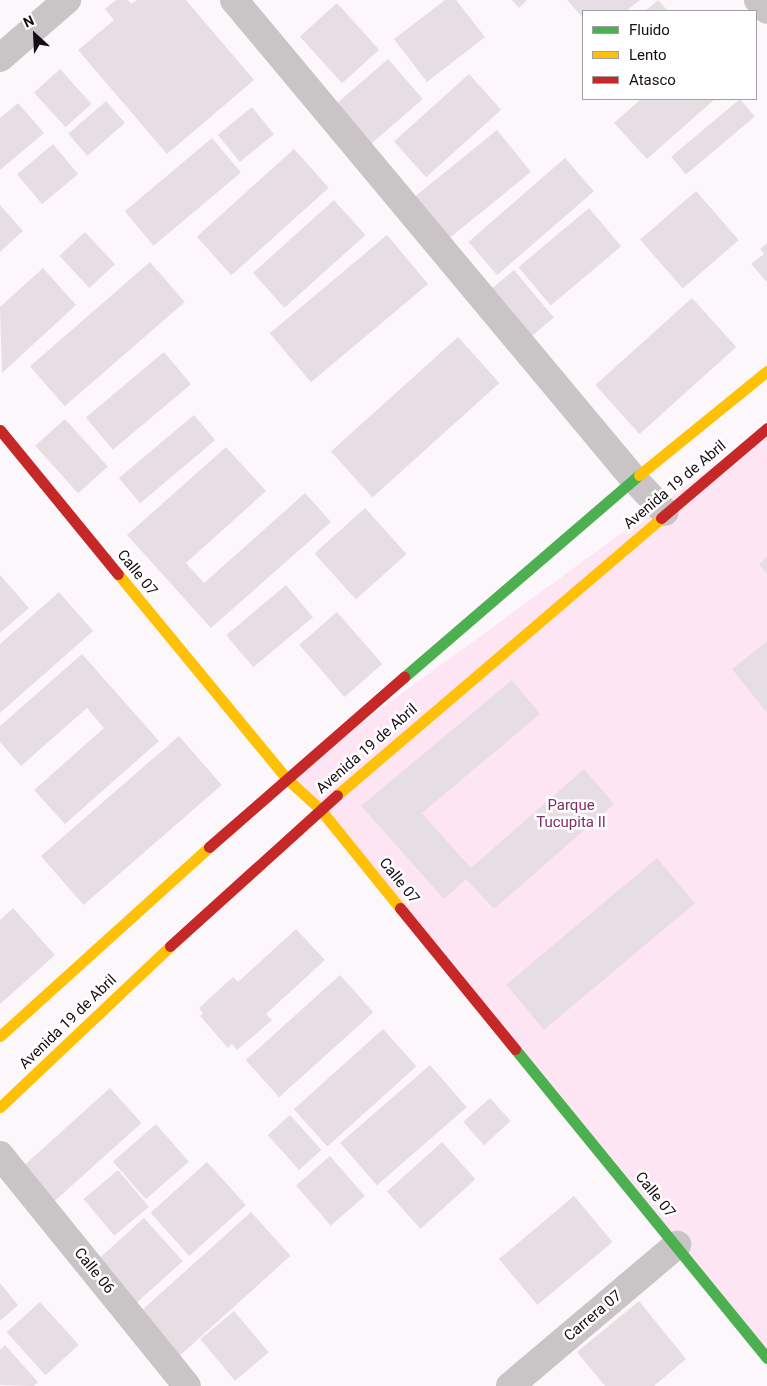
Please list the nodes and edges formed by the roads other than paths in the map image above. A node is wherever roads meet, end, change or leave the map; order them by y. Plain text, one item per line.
1 (67, 0) edge
2 (234, 0) edge
3 (758, 0) edge
4 (767, 10) edge
5 (0, 58) edge
6 (767, 370) edge
7 (767, 428) edge
8 (0, 430) edge
9 (634, 479) junction
10 (665, 512) junction
11 (286, 778) junction
12 (320, 809) junction
13 (0, 1036) edge
14 (0, 1107) edge
15 (0, 1155) edge
16 (676, 1245) junction
17 (767, 1358) edge
18 (187, 1386) edge
19 (510, 1386) edge

1 - 5 street
2 - 9 street
3 - 4 street
6 - 9 street, Avenida 19 de Abril
7 - 10 street, Avenida 19 de Abril
8 - 11 street, Calle 07
9 - 10 street
9 - 11 street, Avenida 19 de Abril
10 - 12 street, Avenida 19 de Abril
11 - 12 street, Calle 07
11 - 13 street, Avenida 19 de Abril
12 - 14 street, Avenida 19 de Abril
12 - 16 street, Calle 07
15 - 18 street, Calle 06
16 - 17 street, Calle 07
16 - 19 street, Carrera 07

